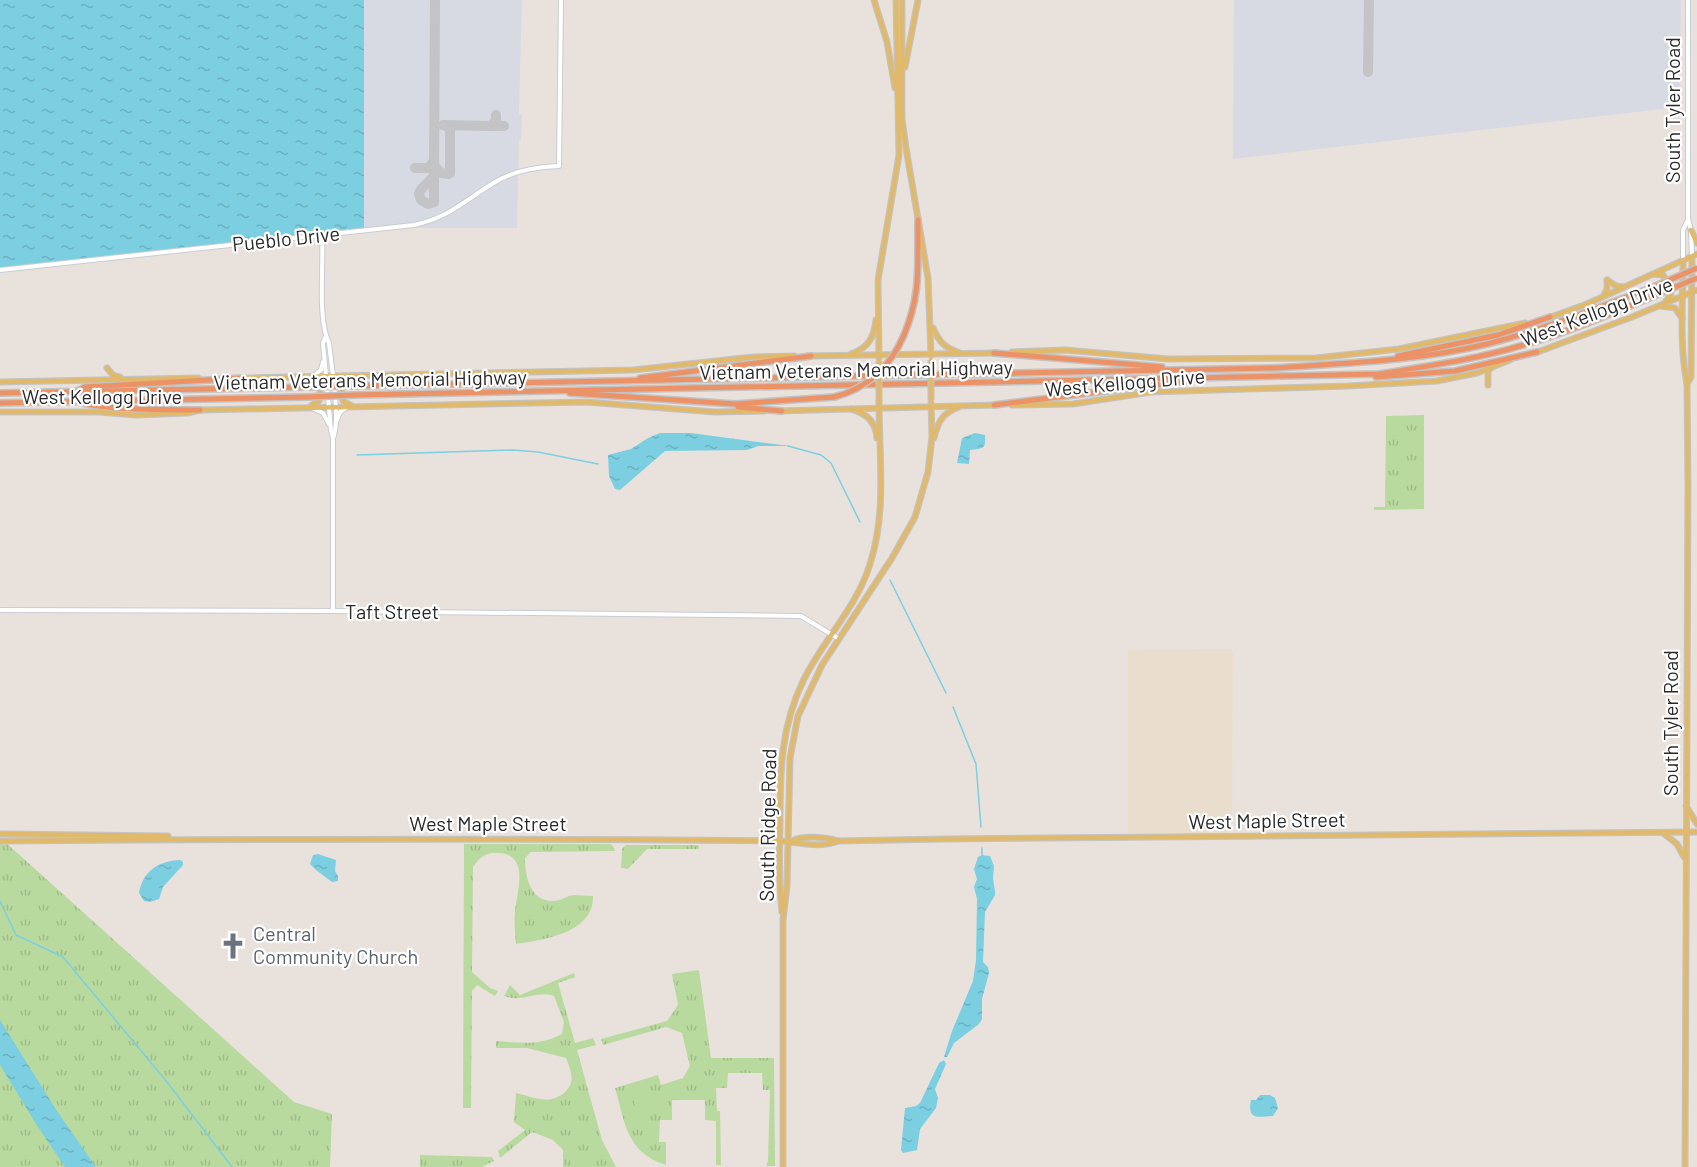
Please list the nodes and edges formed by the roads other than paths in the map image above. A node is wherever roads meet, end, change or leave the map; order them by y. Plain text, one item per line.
1 (561, 0) edge
2 (874, 0) edge
3 (896, 0) edge
4 (902, 0) edge
5 (918, 0) edge
6 (1688, 0) edge
7 (903, 79) junction
8 (897, 100) junction
9 (1688, 219) junction
10 (918, 220) junction
11 (1691, 230) junction
12 (322, 236) junction
13 (1697, 243) edge
14 (1694, 256) edge
15 (1683, 260) junction
16 (1697, 268) edge
17 (0, 270) edge
18 (1651, 274) junction
19 (1697, 278) edge
20 (1623, 287) junction
21 (1697, 290) edge
22 (1691, 292) junction
23 (1683, 296) junction
24 (1603, 297) junction
25 (878, 303) junction
26 (1660, 305) junction
27 (931, 316) junction
28 (1550, 317) junction
29 (1683, 320) junction
30 (326, 336) junction
31 (1537, 352) junction
32 (994, 353) junction
33 (963, 354) junction
34 (325, 355) junction
35 (811, 356) junction
36 (845, 356) junction
37 (931, 357) junction
38 (879, 358) junction
39 (331, 360) junction
40 (1346, 363) junction
41 (1491, 367) junction
42 (107, 368) dead end
43 (1188, 370) junction
44 (1477, 373) junction
45 (1338, 375) junction
46 (346, 376) junction
47 (358, 376) junction
48 (302, 377) junction
49 (312, 377) junction
50 (329, 377) junction
51 (1230, 377) junction
52 (244, 378) junction
53 (134, 379) junction
54 (622, 380) junction
55 (0, 382) edge
56 (1687, 384) junction
57 (534, 391) junction
58 (77, 392) junction
59 (0, 393) edge
60 (71, 401) junction
61 (0, 403) edge
62 (931, 403) junction
63 (706, 404) junction
64 (879, 404) junction
65 (963, 405) junction
66 (994, 405) junction
67 (311, 407) junction
68 (332, 407) junction
69 (351, 407) junction
70 (298, 408) junction
71 (846, 408) junction
72 (200, 410) junction
73 (782, 411) junction
74 (0, 412) edge
75 (336, 426) junction
76 (331, 430) junction
77 (333, 438) junction
78 (932, 449) junction
79 (880, 459) junction
80 (0, 610) edge
81 (333, 611) junction
82 (832, 635) junction
83 (839, 639) junction
84 (1686, 806) junction
85 (1697, 824) edge
86 (1663, 832) junction
87 (1686, 832) junction
88 (1697, 832) edge
89 (0, 834) edge
90 (183, 838) junction
91 (0, 840) edge
92 (779, 841) junction
93 (790, 841) junction
94 (1686, 861) junction
95 (783, 920) junction
96 (783, 1167) edge
97 (1685, 1167) edge

1 - 12 street, Pueblo Drive
2 - 8 main road
3 - 8 main road
4 - 7 main road
5 - 7 main road
6 - 9 street, South Tyler Road
7 - 10 main road
8 - 25 main road
9 - 11 street, South Tyler Road
9 - 15 street, South Tyler Road
10 - 27 main road
10 - 63 highway, bridge
11 - 13 main road
11 - 14 street, South Tyler Road
12 - 17 street, Pueblo Drive
12 - 30 street
14 - 15 main road, West Kellogg Drive
14 - 22 main road, South Tyler Road
15 - 18 main road, West Kellogg Drive
15 - 23 main road, South Tyler Road
16 - 40 highway, Vietnam Veterans Memorial Highway, bridge
18 - 20 main road, West Kellogg Drive
18 - 26 main road
19 - 45 highway, Vietnam Veterans Memorial Highway, bridge
20 - 24 main road, West Kellogg Drive
20 - 24 main road
21 - 22 main road, West Kellogg Drive
22 - 23 main road, West Kellogg Drive
22 - 56 main road, South Tyler Road
23 - 26 main road, West Kellogg Drive
23 - 29 main road, South Tyler Road
24 - 28 main road, West Kellogg Drive
25 - 36 main road
25 - 38 main road
26 - 29 main road
26 - 31 main road, West Kellogg Drive
27 - 33 main road
27 - 37 main road
28 - 32 main road, West Kellogg Drive
28 - 40 highway
29 - 56 main road, South Tyler Road
30 - 34 street
30 - 39 street
31 - 41 main road, West Kellogg Drive
31 - 45 highway
32 - 33 main road, West Kellogg Drive
32 - 43 highway
33 - 37 main road, West Kellogg Drive
34 - 49 street
34 - 50 street
35 - 36 main road, West Kellogg Drive
35 - 47 main road, West Kellogg Drive
35 - 54 highway
36 - 38 main road, West Kellogg Drive
37 - 38 main road, West Kellogg Drive
37 - 62 main road, bridge
38 - 64 main road, bridge
39 - 46 street
39 - 50 street
40 - 43 highway, Vietnam Veterans Memorial Highway
41 - 44 main road, West Kellogg Drive
41 - 44 main road
42 - 53 main road
43 - 54 highway, Vietnam Veterans Memorial Highway
44 - 66 main road, West Kellogg Drive
45 - 51 highway, Vietnam Veterans Memorial Highway
46 - 47 main road, West Kellogg Drive
46 - 50 main road, West Kellogg Drive
47 - 69 main road
48 - 49 main road, West Kellogg Drive
48 - 52 main road, West Kellogg Drive
48 - 70 main road
49 - 50 main road, West Kellogg Drive
50 - 68 street
51 - 57 highway, Vietnam Veterans Memorial Highway
51 - 66 highway
52 - 53 main road, West Kellogg Drive
52 - 58 highway
53 - 55 main road, West Kellogg Drive
54 - 58 highway, Vietnam Veterans Memorial Highway, bridge
56 - 84 main road, South Tyler Road
57 - 60 highway, Vietnam Veterans Memorial Highway, bridge
57 - 63 highway
58 - 59 highway, Vietnam Veterans Memorial Highway
60 - 61 highway, Vietnam Veterans Memorial Highway
60 - 72 highway
62 - 64 main road, West Kellogg Drive
62 - 65 main road, West Kellogg Drive
62 - 78 main road
63 - 73 highway
64 - 71 main road, West Kellogg Drive
64 - 79 main road
65 - 66 main road, West Kellogg Drive
65 - 78 main road
67 - 68 main road, West Kellogg Drive
67 - 70 main road, West Kellogg Drive
67 - 76 street
68 - 69 main road, West Kellogg Drive
68 - 75 street
68 - 76 street
69 - 73 main road, West Kellogg Drive
69 - 75 street
70 - 72 main road, West Kellogg Drive
71 - 73 main road, West Kellogg Drive
71 - 79 main road
72 - 74 main road, West Kellogg Drive
75 - 77 street
76 - 77 street
77 - 81 street
78 - 83 main road, South Ridge Road
79 - 82 main road, South Ridge Road
80 - 81 street, Taft Street
81 - 82 street, Taft Street
82 - 83 street, Taft Street
82 - 92 main road, South Ridge Road
83 - 93 main road, South Ridge Road
84 - 85 main road
84 - 87 main road, South Tyler Road
86 - 87 main road, West Maple Street
86 - 93 main road, West Maple Street
86 - 94 main road
87 - 88 main road, West Maple Street
87 - 94 main road, South Tyler Road
89 - 90 main road, West Maple Street
90 - 91 main road, West Maple Street
90 - 92 main road, West Maple Street
92 - 93 main road, West Maple Street
92 - 95 main road, South Ridge Road
93 - 95 main road, South Ridge Road
94 - 97 main road, South Tyler Road
95 - 96 main road, South Ridge Road

